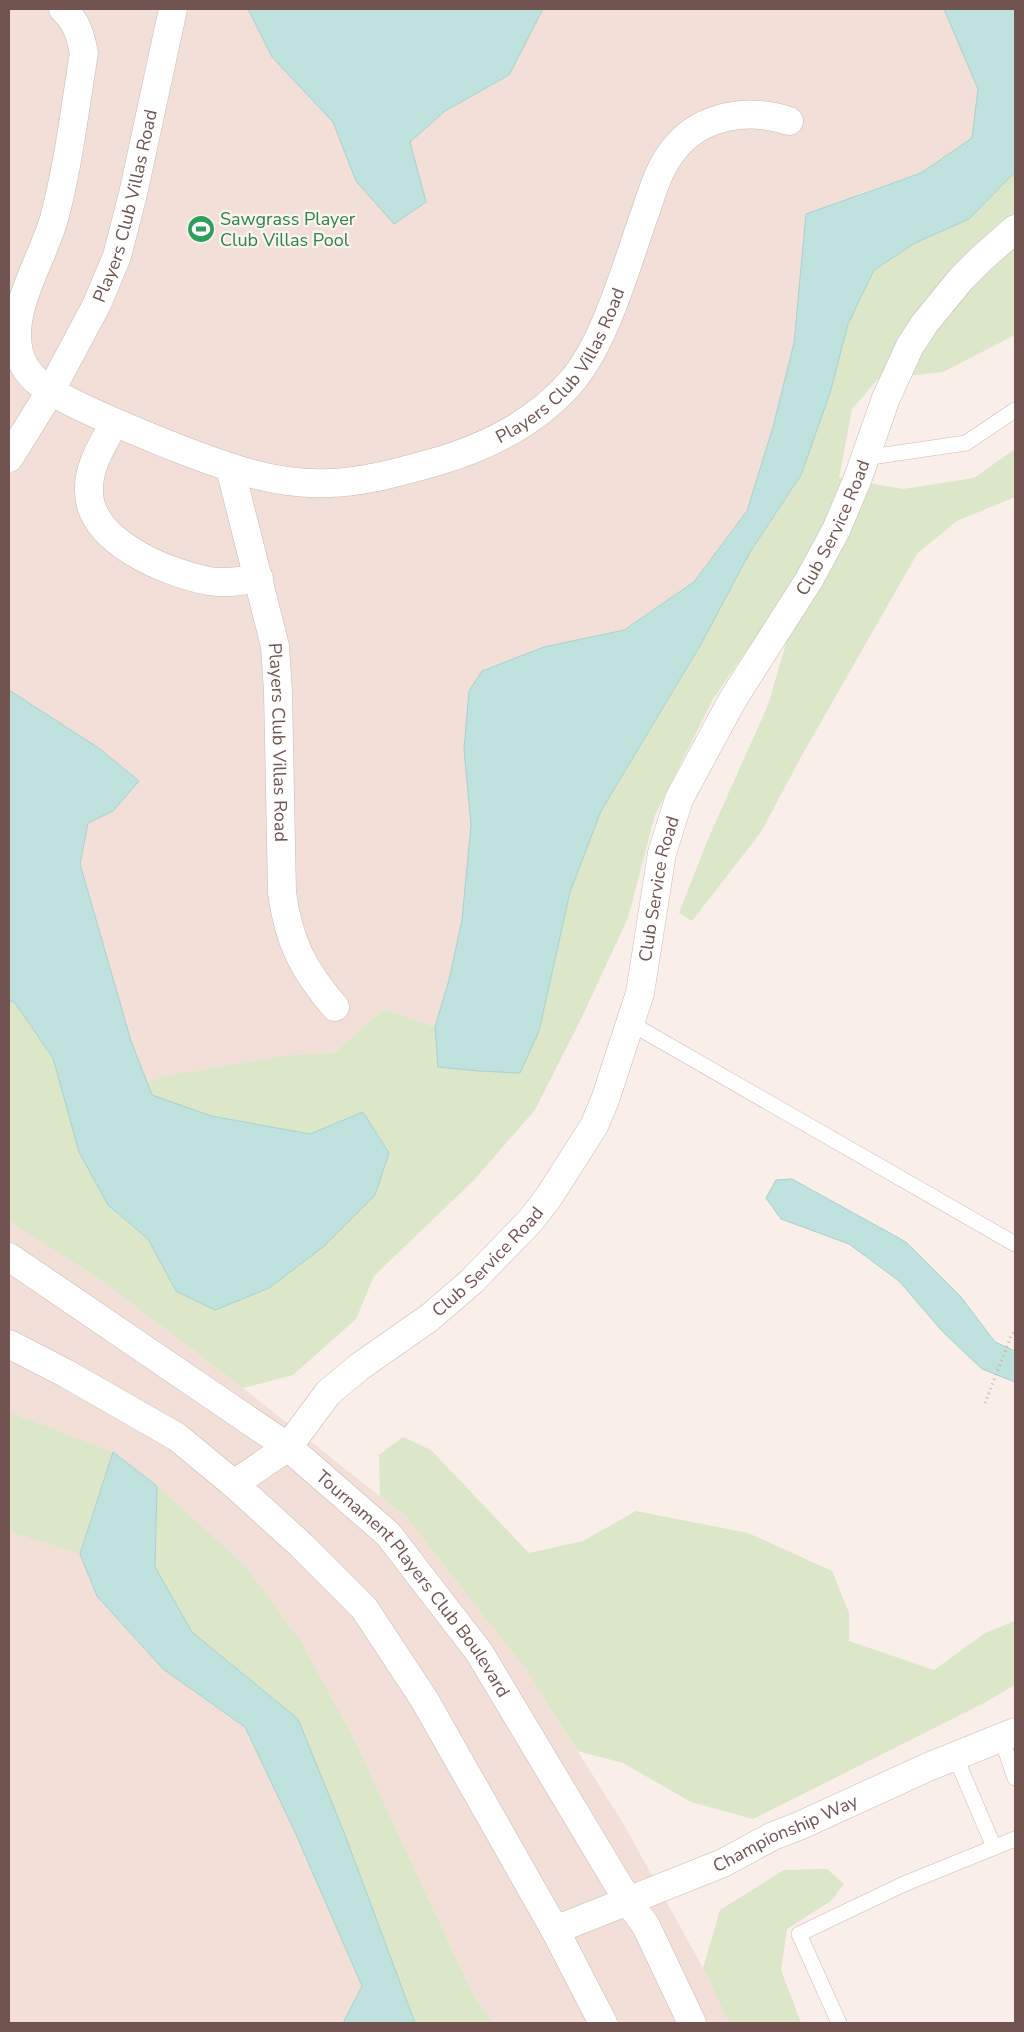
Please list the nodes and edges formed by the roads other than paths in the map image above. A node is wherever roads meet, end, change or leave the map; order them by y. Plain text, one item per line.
1 (63, 9) edge
2 (173, 9) edge
3 (789, 122) dead end
4 (1015, 230) edge
5 (50, 392) junction
6 (1015, 410) edge
7 (114, 423) junction
8 (9, 458) edge
9 (864, 458) junction
10 (230, 468) junction
11 (259, 578) junction
12 (335, 1008) dead end
13 (630, 1023) junction
14 (1015, 1244) edge
15 (9, 1257) edge
16 (9, 1344) edge
17 (288, 1447) junction
18 (234, 1484) junction
19 (1008, 1734) edge
20 (955, 1756) junction
21 (1015, 1778) edge
22 (1015, 1839) edge
23 (994, 1847) junction
24 (628, 1901) junction
25 (554, 1930) junction
26 (604, 2023) edge
27 (692, 2023) edge
28 (839, 2023) edge

1 - 5 street, Players Club Villas Road
2 - 5 street, Players Club Villas Road
3 - 10 street, Players Club Villas Road
4 - 9 street, Club Service Road
5 - 7 street, Players Club Villas Road
5 - 8 street, Players Club Villas Road
6 - 9 lane
7 - 10 street, Players Club Villas Road
7 - 11 street
9 - 13 street, Club Service Road
10 - 11 street, Players Club Villas Road
11 - 12 street, Players Club Villas Road
13 - 14 lane
13 - 17 street, Club Service Road
15 - 17 street, Tournament Players Club Boulevard
16 - 18 street
17 - 18 street, Club Service Road
17 - 24 street, Tournament Players Club Boulevard
18 - 25 street
19 - 20 street, Championship Way
19 - 21 lane
20 - 23 lane
20 - 24 street, Championship Way
22 - 23 lane
23 - 28 lane
24 - 25 street, Championship Way
24 - 27 street, Tournament Players Club Boulevard
25 - 26 street

